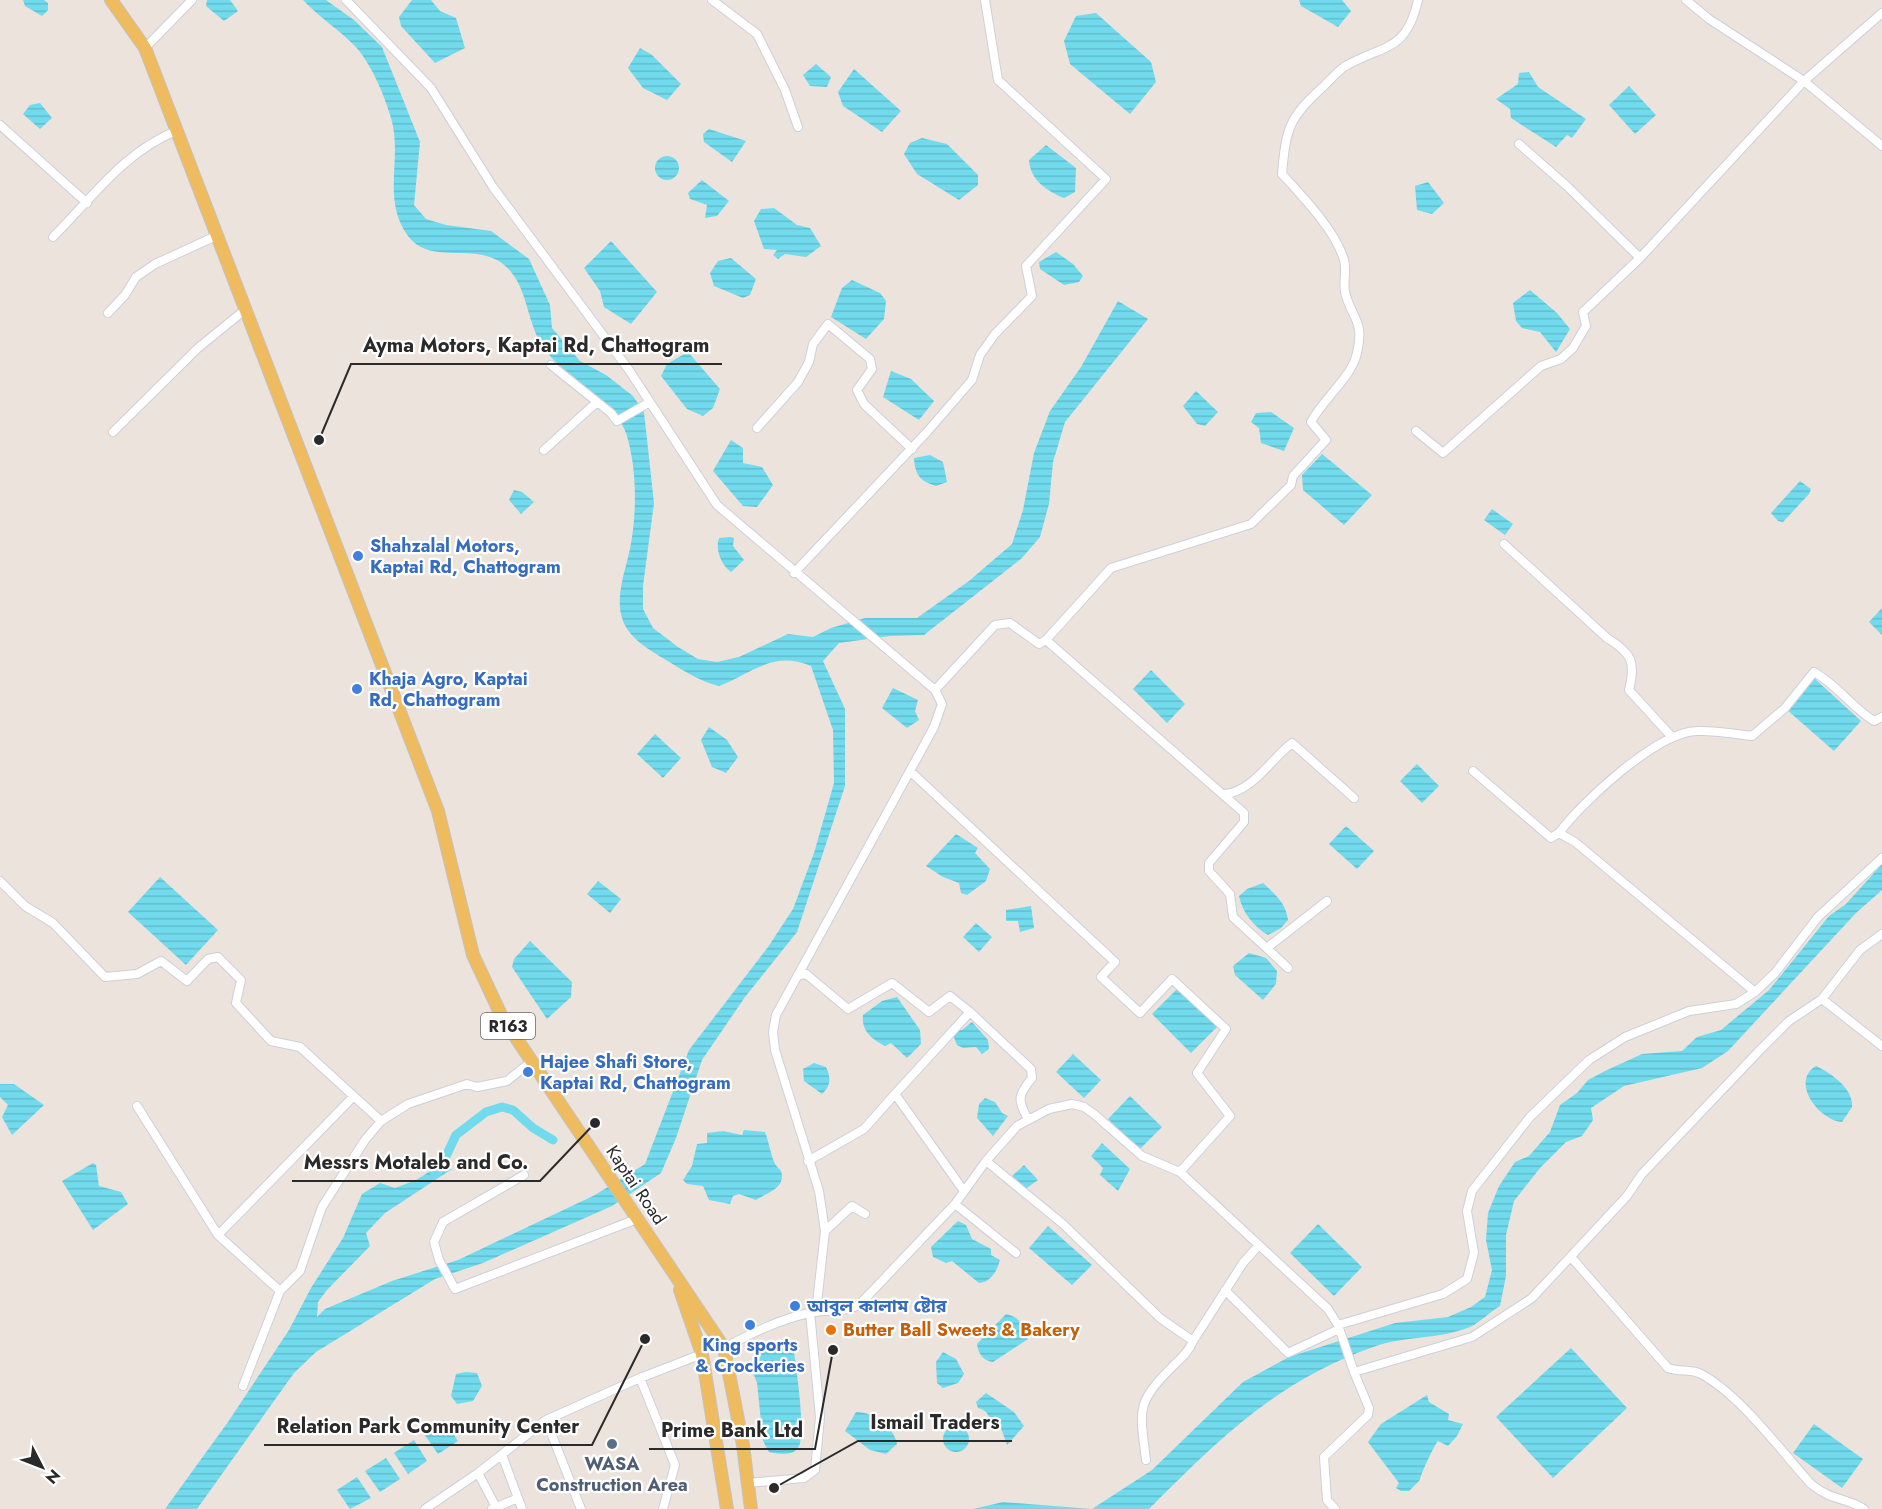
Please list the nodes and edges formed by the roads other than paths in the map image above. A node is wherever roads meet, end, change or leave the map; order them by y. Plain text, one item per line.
1 (111, 0) edge
2 (192, 0) edge
3 (346, 0) edge
4 (712, 0) edge
5 (985, 0) edge
6 (1418, 0) edge
7 (1686, 0) edge
8 (1882, 13) edge
9 (145, 48) junction
10 (1804, 81) junction
11 (0, 125) edge
12 (798, 127) dead end
13 (176, 130) junction
14 (1519, 144) dead end
15 (1882, 146) edge
16 (87, 203) junction
17 (216, 236) junction
18 (53, 237) dead end
19 (1640, 258) junction
20 (246, 309) junction
21 (108, 313) dead end
22 (551, 365) dead end
23 (597, 402) junction
24 (646, 404) junction
25 (758, 428) dead end
26 (1416, 431) dead end
27 (112, 432) dead end
28 (912, 449) junction
29 (544, 450) dead end
30 (1504, 543) dead end
31 (794, 573) junction
32 (1046, 640) junction
33 (935, 690) junction
34 (1882, 717) edge
35 (1671, 736) junction
36 (910, 771) junction
37 (1473, 771) dead end
38 (1225, 794) junction
39 (1354, 798) dead end
40 (1559, 833) junction
41 (1882, 858) edge
42 (0, 881) edge
43 (1327, 901) dead end
44 (1882, 934) edge
45 (1268, 947) junction
46 (1288, 969) dead end
47 (800, 975) junction
48 (1755, 992) junction
49 (1822, 999) junction
50 (970, 1012) junction
51 (1882, 1046) edge
52 (532, 1061) junction
53 (895, 1094) junction
54 (354, 1096) junction
55 (137, 1106) dead end
56 (1028, 1119) junction
57 (381, 1121) junction
58 (808, 1161) junction
59 (986, 1161) junction
60 (1180, 1172) junction
61 (524, 1175) dead end
62 (964, 1191) junction
63 (955, 1204) junction
64 (865, 1214) dead end
65 (637, 1219) junction
66 (825, 1231) junction
67 (218, 1235) junction
68 (1259, 1245) junction
69 (1016, 1253) dead end
70 (1571, 1257) junction
71 (675, 1275) junction
72 (1225, 1290) junction
73 (280, 1291) junction
74 (813, 1312) junction
75 (1340, 1329) junction
76 (1193, 1341) junction
77 (724, 1348) junction
78 (702, 1354) junction
79 (1354, 1372) junction
80 (640, 1378) junction
81 (243, 1386) dead end
82 (546, 1420) junction
83 (502, 1455) junction
84 (1146, 1460) dead end
85 (478, 1473) junction
86 (748, 1484) junction
87 (518, 1498) junction
88 (494, 1508) edge
89 (424, 1509) edge
90 (522, 1509) edge
91 (581, 1509) edge
92 (663, 1509) edge
93 (727, 1509) edge
94 (751, 1509) edge
95 (1335, 1509) edge
96 (1864, 1509) edge

1 - 9 main road, R163
2 - 9 street
3 - 24 street
4 - 12 street
5 - 28 street
6 - 32 street
7 - 10 street
8 - 10 street
9 - 13 main road, R163
10 - 15 street
10 - 19 street
11 - 16 street
13 - 16 street
13 - 17 main road, R163
14 - 19 street
16 - 18 street
17 - 20 main road, R163
17 - 21 street
19 - 26 street
20 - 27 street
20 - 52 main road, Kaptai Road / R163
22 - 23 street
23 - 24 street
23 - 29 street
24 - 31 street
25 - 28 street
28 - 31 street
30 - 35 street
31 - 33 street
32 - 33 street
32 - 38 street
33 - 36 street
34 - 35 street
35 - 40 street
36 - 47 street
36 - 60 street
37 - 40 street
38 - 39 street
38 - 45 street
40 - 48 street
41 - 48 street
42 - 54 street
43 - 45 street
44 - 49 street
45 - 46 street
47 - 50 street
47 - 58 street
48 - 75 street
49 - 51 street
49 - 70 street
50 - 53 street
50 - 56 street
52 - 57 street
52 - 65 main road, Kaptai Road / R163
53 - 58 street
53 - 62 street
54 - 57 street
54 - 67 street
55 - 67 street
56 - 59 street
56 - 60 street
57 - 73 street
58 - 66 street
59 - 62 street
59 - 76 street
60 - 68 street
61 - 65 street
62 - 63 street
63 - 69 street
63 - 74 street
64 - 66 street
65 - 71 main road, Kaptai Road / R163
66 - 74 street
67 - 73 street
68 - 72 street
68 - 75 street
70 - 79 street
70 - 96 street
71 - 77 main road, R163
71 - 78 main road, R163
72 - 75 street
72 - 76 street
73 - 81 street
74 - 77 street
74 - 86 street
75 - 79 street
76 - 84 street
77 - 86 main road, R163
78 - 80 street
78 - 93 main road, R163
79 - 95 street
80 - 82 street
80 - 92 street
82 - 83 street
82 - 91 street
83 - 85 street
83 - 87 street
85 - 88 street
85 - 89 street
86 - 94 main road, R163
87 - 88 street
87 - 90 street

